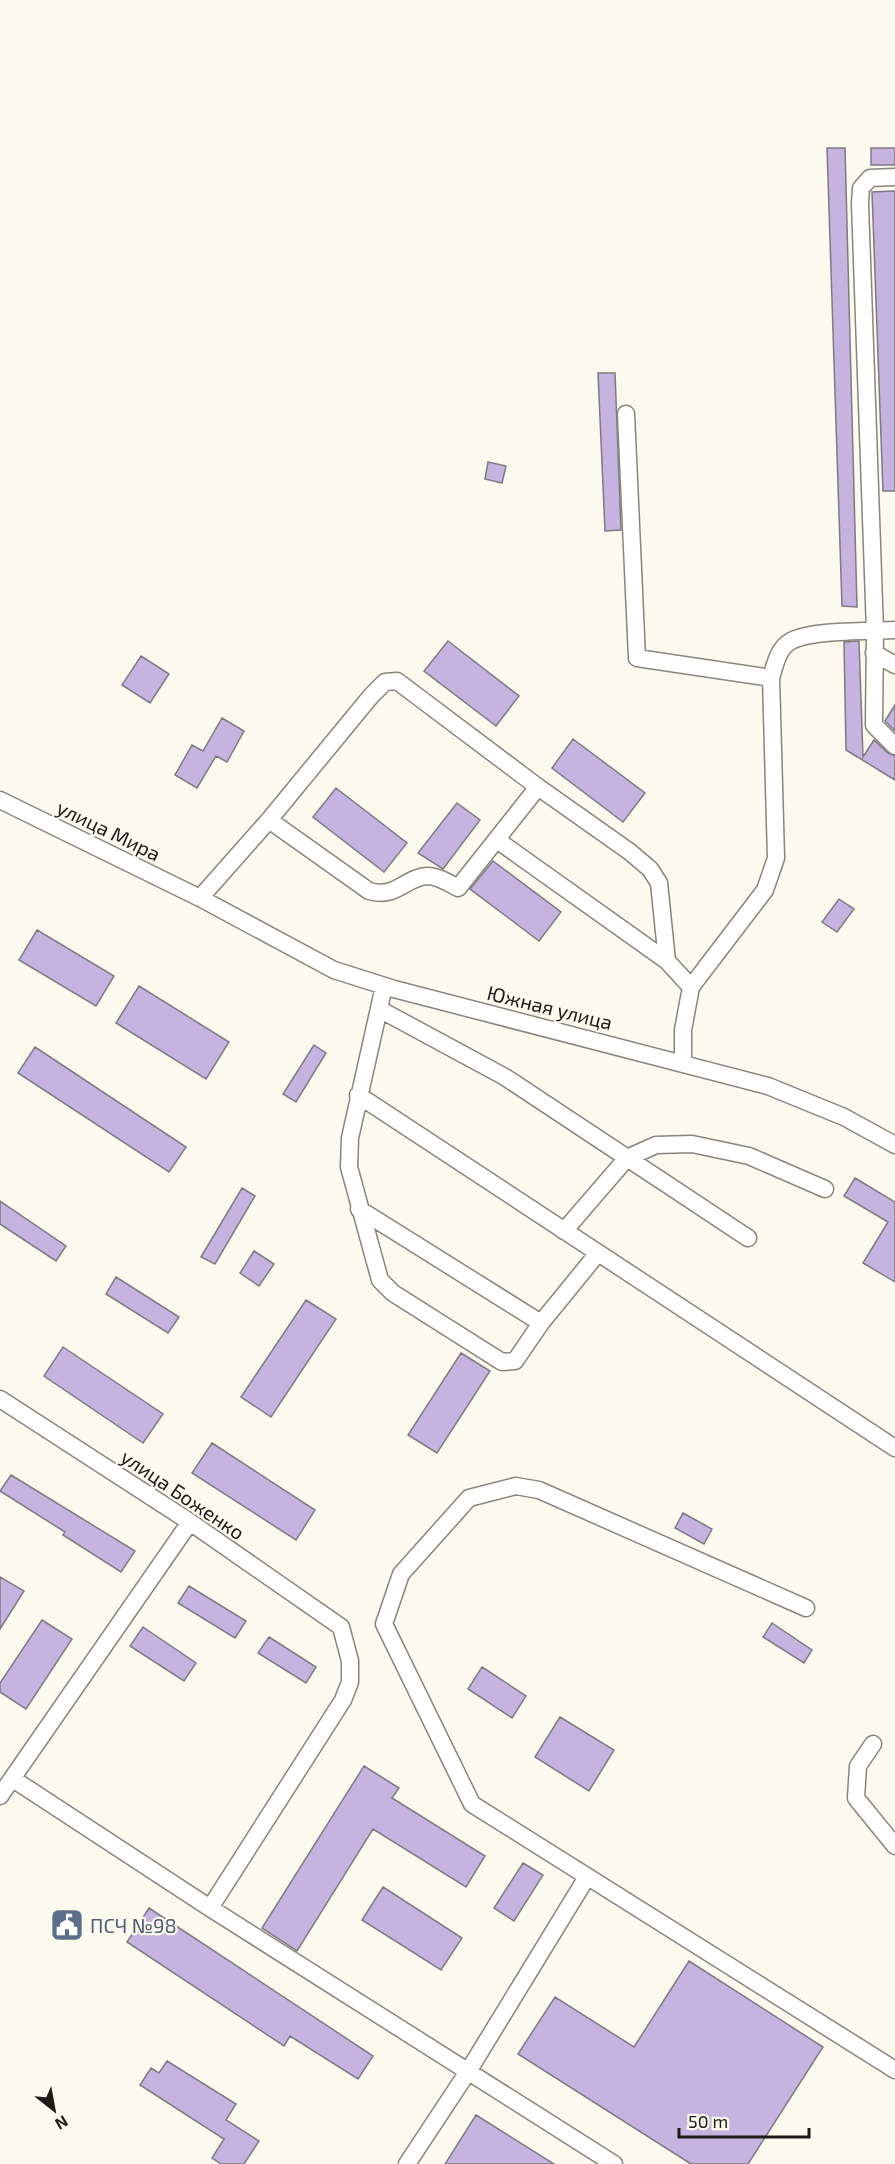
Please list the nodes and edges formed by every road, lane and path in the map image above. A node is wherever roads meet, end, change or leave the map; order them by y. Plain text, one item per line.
1 (895, 177) edge
2 (626, 414) dead end
3 (895, 630) edge
4 (874, 631) junction
5 (874, 653) junction
6 (895, 665) edge
7 (771, 678) junction
8 (895, 746) edge
9 (538, 788) junction
10 (0, 800) edge
11 (269, 820) junction
12 (497, 840) junction
13 (200, 898) junction
14 (667, 961) junction
15 (384, 986) junction
16 (691, 987) junction
17 (379, 1009) junction
18 (682, 1062) junction
19 (358, 1095) junction
20 (895, 1145) edge
21 (627, 1158) junction
22 (825, 1189) dead end
23 (359, 1209) junction
24 (564, 1231) junction
25 (748, 1238) dead end
26 (598, 1253) junction
27 (541, 1323) junction
28 (0, 1399) edge
29 (895, 1448) edge
30 (190, 1522) junction
31 (806, 1608) dead end
32 (873, 1744) dead end
33 (14, 1779) junction
34 (0, 1796) edge
35 (895, 1846) edge
36 (587, 1877) junction
37 (210, 1908) junction
38 (469, 2070) junction
39 (895, 2070) edge
40 (406, 2164) edge
41 (614, 2164) edge

1 - 4 street
2 - 7 street
3 - 4 street
4 - 5 street
4 - 7 street
5 - 6 street
5 - 8 street
7 - 16 street
9 - 11 street
9 - 12 street
9 - 14 street
10 - 13 street, улица Мира
11 - 12 street
11 - 13 street
12 - 14 street
13 - 15 street, Южная улица
14 - 16 street
15 - 17 street
15 - 18 street, Южная улица
16 - 18 street
17 - 19 street
17 - 21 street
18 - 20 street, Южная улица
19 - 23 street
19 - 24 street
21 - 22 street
21 - 24 street
21 - 25 street
23 - 27 street
23 - 27 street
24 - 26 street
26 - 27 street
26 - 29 street
28 - 30 street, улица Боженко
30 - 33 street
30 - 37 street, улица Боженко
31 - 36 street
32 - 35 street
33 - 34 street
33 - 37 street
36 - 38 street
36 - 39 street
37 - 38 street
38 - 40 street
38 - 41 street

